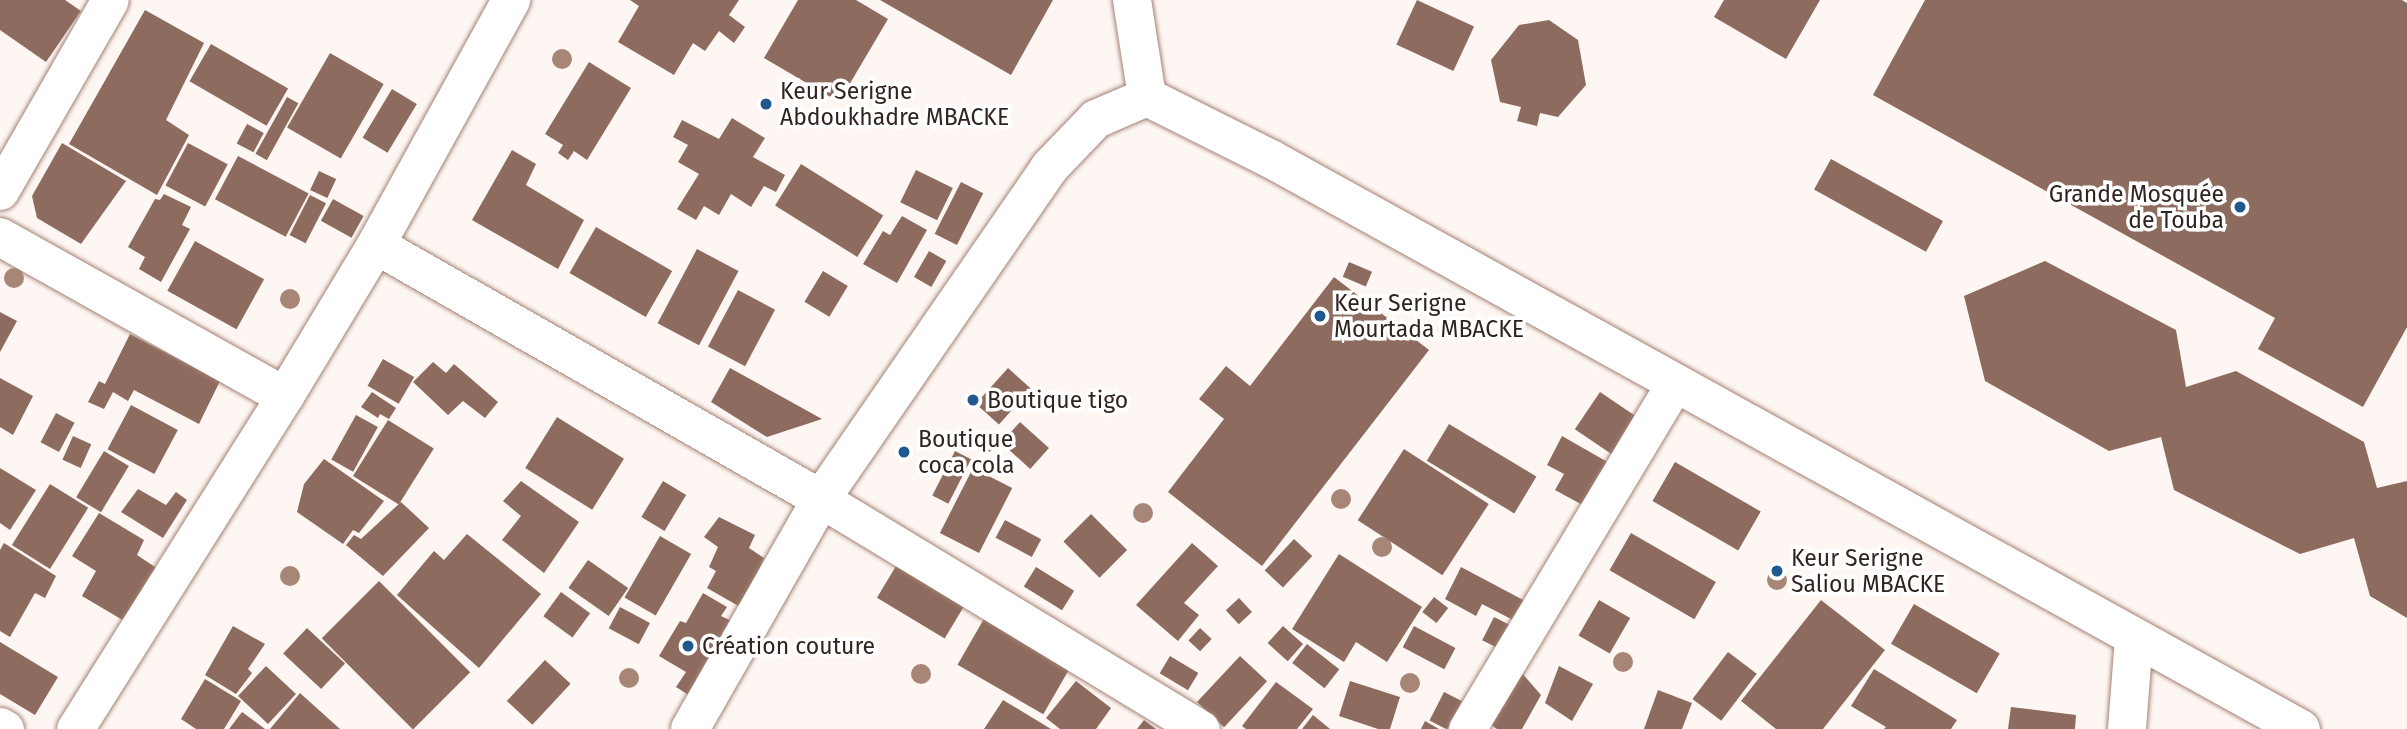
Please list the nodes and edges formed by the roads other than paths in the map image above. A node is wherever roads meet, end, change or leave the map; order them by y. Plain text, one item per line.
1 (110, 0) edge
2 (511, 0) edge
3 (1132, 0) edge
4 (1147, 96) junction
5 (0, 191) edge
6 (0, 237) edge
7 (376, 245) junction
8 (1675, 383) junction
9 (285, 396) junction
10 (821, 499) junction
11 (2134, 637) junction
12 (0, 726) edge
13 (5, 729) edge
14 (75, 729) edge
15 (690, 729) edge
16 (1201, 729) edge
17 (1467, 729) edge
18 (2127, 729) edge
19 (2301, 729) edge

1 - 5 street
2 - 7 street
3 - 4 street
4 - 8 street
4 - 10 street
6 - 9 street
7 - 9 street
7 - 10 street
8 - 11 street
8 - 17 street
9 - 14 street
10 - 15 street
10 - 16 street
11 - 18 street
11 - 19 street
12 - 13 street

